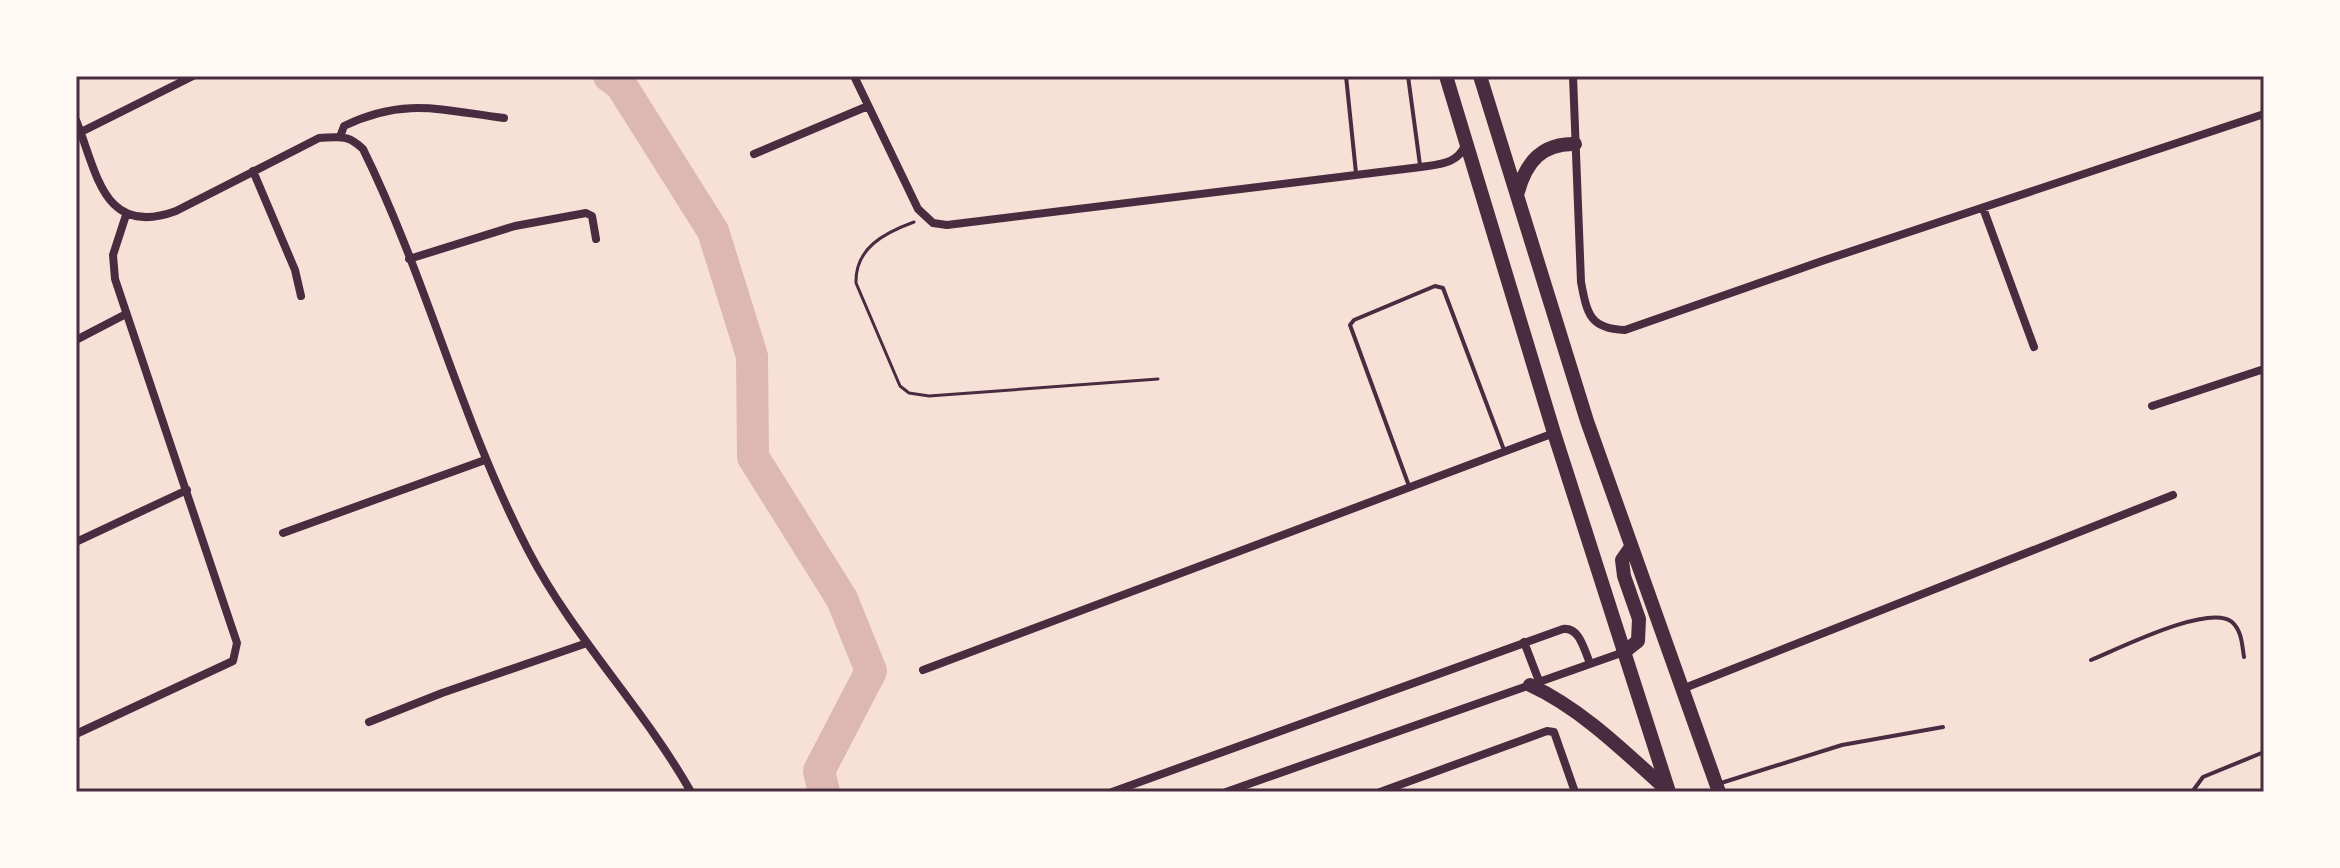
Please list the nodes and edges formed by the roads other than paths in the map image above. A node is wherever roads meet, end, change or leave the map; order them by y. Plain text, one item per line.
1 (193, 76) edge
2 (854, 76) edge
3 (1346, 76) edge
4 (1408, 76) edge
5 (1446, 76) edge
6 (1480, 76) edge
7 (1584, 76) edge
8 (1573, 78) edge
9 (868, 106) junction
10 (2264, 114) edge
11 (504, 118) dead end
12 (76, 120) edge
13 (81, 132) junction
14 (340, 137) junction
15 (1466, 140) junction
16 (1575, 144) junction
17 (754, 154) dead end
18 (1421, 167) junction
19 (253, 171) junction
20 (1356, 174) junction
21 (1517, 193) junction
22 (1983, 208) junction
23 (126, 215) junction
24 (596, 239) dead end
25 (409, 259) junction
26 (301, 296) dead end
27 (126, 314) junction
28 (76, 340) edge
29 (2034, 347) dead end
30 (2264, 369) edge
31 (2152, 406) dead end
32 (1554, 433) junction
33 (1504, 452) junction
34 (485, 460) junction
35 (1410, 487) junction
36 (187, 490) junction
37 (2173, 495) dead end
38 (283, 533) dead end
39 (76, 542) edge
40 (1631, 547) junction
41 (1524, 642) junction
42 (587, 643) junction
43 (1624, 652) junction
44 (2244, 657) dead end
45 (2091, 660) dead end
46 (1590, 663) junction
47 (923, 670) dead end
48 (1535, 683) junction
49 (1682, 689) junction
50 (369, 722) dead end
51 (1943, 727) dead end
52 (76, 734) edge
53 (2264, 752) edge
54 (1717, 788) edge
55 (1245, 789) edge
56 (1669, 791) edge
57 (691, 792) edge
58 (1112, 792) edge
59 (1226, 792) edge
60 (1380, 792) edge
61 (1575, 792) edge
62 (2192, 792) edge

1 - 13 street
2 - 9 street
3 - 20 lane
4 - 18 lane
5 - 15 main road
6 - 21 main road
7 - 8 street
8 - 16 street
9 - 17 street
9 - 20 street
10 - 22 street
11 - 14 street
12 - 13 street
13 - 23 street
14 - 19 street
14 - 25 street
15 - 18 street
15 - 32 main road
16 - 21 main road
16 - 22 street
18 - 20 street
19 - 23 street
19 - 26 street
21 - 40 main road
22 - 29 street
23 - 27 street
24 - 25 street
25 - 34 street
27 - 28 street
27 - 36 street
30 - 31 street
32 - 33 street
32 - 43 main road
33 - 35 street
33 - 35 lane
34 - 38 street
34 - 42 street
35 - 47 street
36 - 39 street
36 - 52 street
37 - 49 street
40 - 43 main road
40 - 49 main road
41 - 46 street
41 - 48 street
41 - 58 street
42 - 50 street
42 - 57 street
43 - 46 street
43 - 56 main road
44 - 45 lane
46 - 48 street
48 - 55 street
48 - 56 main road
49 - 54 main road
51 - 54 lane
53 - 62 lane
55 - 59 street
60 - 61 street

